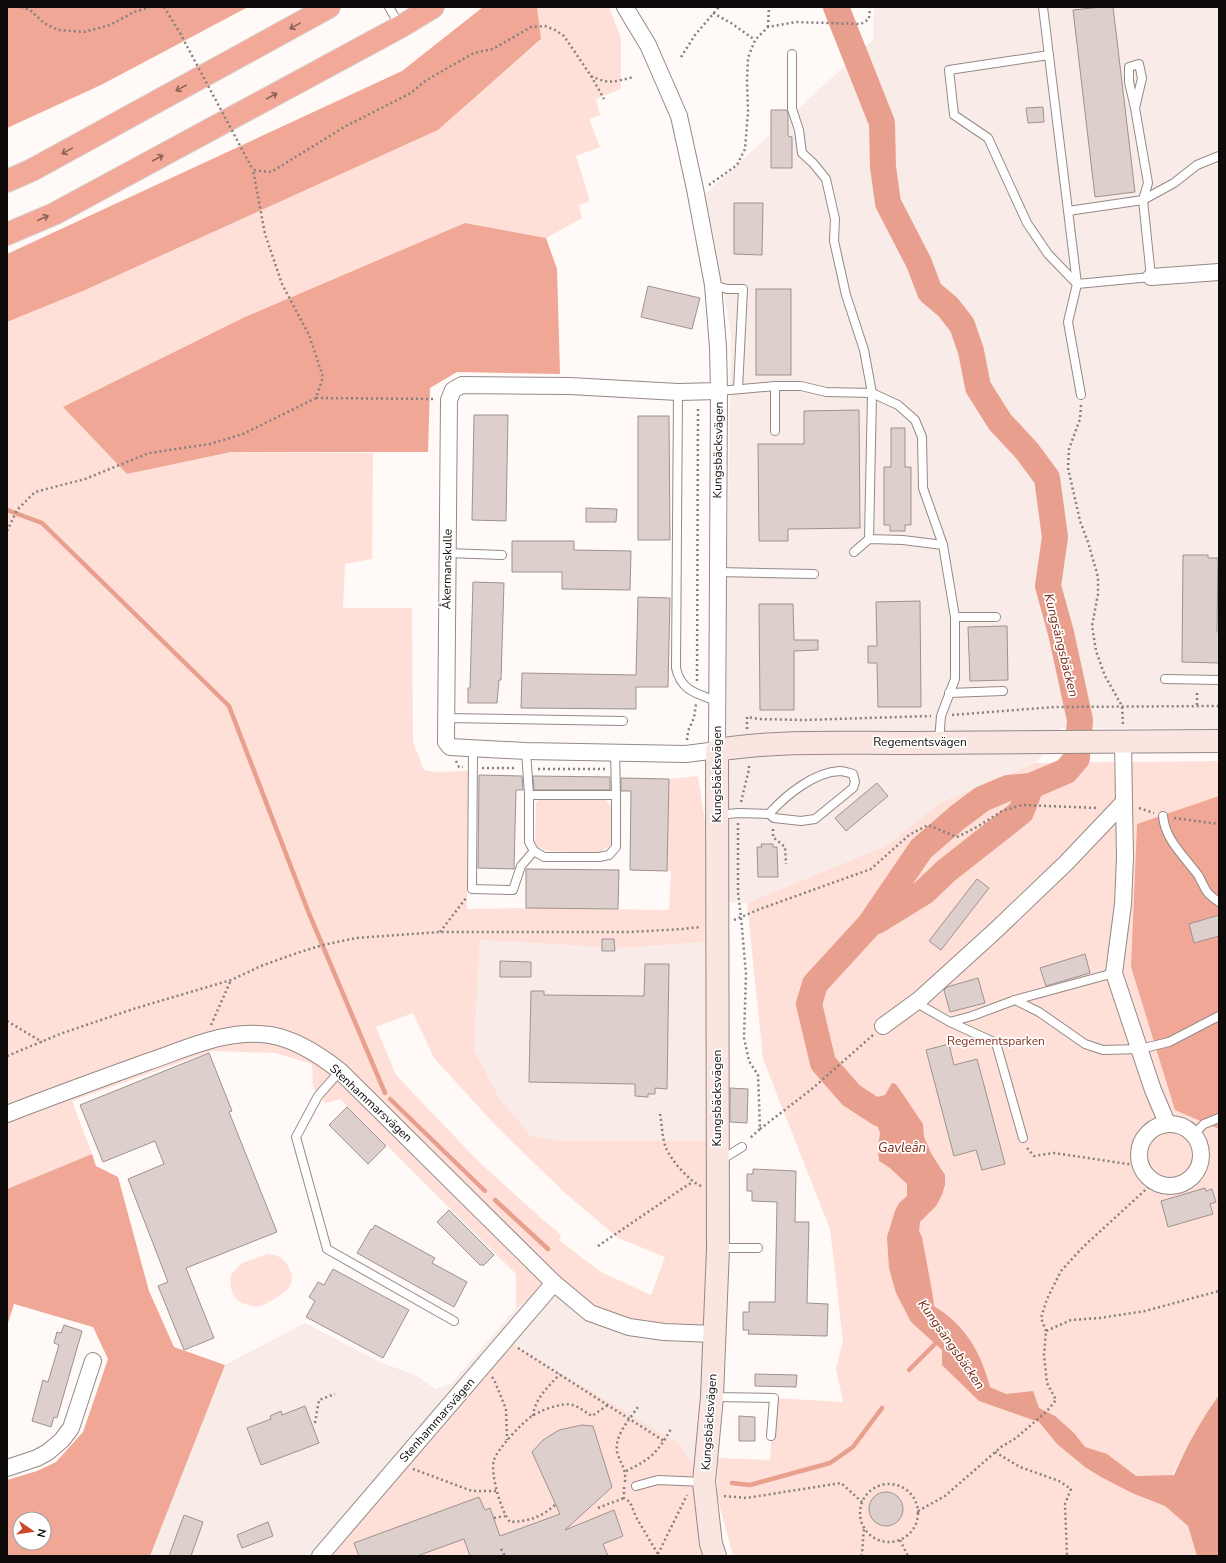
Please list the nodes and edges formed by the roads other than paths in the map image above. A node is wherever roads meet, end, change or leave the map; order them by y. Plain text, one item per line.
1 (329, 7) edge
2 (389, 7) edge
3 (433, 7) edge
4 (625, 7) edge
5 (1043, 7) edge
6 (400, 27) junction
7 (792, 54) dead end
8 (1049, 55) junction
9 (1135, 108) dead end
10 (1219, 156) edge
11 (7, 181) edge
12 (1143, 200) junction
13 (1068, 211) junction
14 (7, 234) edge
15 (1219, 272) edge
16 (1151, 277) junction
17 (1077, 284) junction
18 (713, 285) junction
19 (775, 386) junction
20 (738, 388) junction
21 (719, 391) junction
22 (678, 392) junction
23 (872, 393) junction
24 (1081, 395) road end
25 (775, 431) dead end
26 (869, 539) junction
27 (943, 545) junction
28 (447, 552) junction
29 (854, 552) dead end
30 (502, 555) dead end
31 (718, 572) junction
32 (814, 574) dead end
33 (996, 616) dead end
34 (955, 617) junction
35 (1165, 679) dead end
36 (1219, 680) edge
37 (1003, 691) dead end
38 (949, 693) junction
39 (717, 701) junction
40 (446, 718) junction
41 (623, 721) dead end
42 (1124, 741) junction
43 (1219, 741) edge
44 (939, 742) junction
45 (473, 749) junction
46 (717, 750) junction
47 (526, 751) junction
48 (615, 752) junction
49 (529, 795) junction
50 (616, 795) junction
51 (1124, 802) junction
52 (728, 814) junction
53 (771, 816) junction
54 (1163, 816) dead end
55 (534, 851) junction
56 (1219, 902) edge
57 (1114, 973) junction
58 (1015, 1000) junction
59 (915, 1002) junction
60 (1219, 1016) edge
61 (950, 1022) junction
62 (883, 1026) road end
63 (1140, 1049) junction
64 (340, 1071) junction
65 (7, 1114) edge
66 (1219, 1118) edge
67 (1167, 1123) junction
68 (1194, 1134) junction
69 (1023, 1138) road end
70 (742, 1147) road end
71 (718, 1162) junction
72 (718, 1248) junction
73 (758, 1248) dead end
74 (554, 1283) junction
75 (454, 1321) dead end
76 (714, 1334) junction
77 (93, 1361) dead end
78 (712, 1397) junction
79 (771, 1436) dead end
80 (7, 1468) edge
81 (636, 1486) dead end
82 (705, 1486) junction
83 (320, 1556) edge
84 (715, 1556) edge

1 -> 11 highway
2 - 6 lane
3 - 6 highway
4 - 18 street, Kungsbäcksvägen
5 - 8 lane
14 -> 6 highway
7 - 23 lane
8 - 13 lane
8 - 17 lane
9 - 12 lane
10 - 12 lane
12 - 13 lane
12 - 16 lane
13 - 17 lane
15 - 16 street
16 - 17 lane
17 - 24 lane
18 - 20 lane
18 - 21 street, Kungsbäcksvägen
19 - 20 lane
19 - 23 lane
19 - 25 lane
20 - 21 lane
21 - 22 street
21 - 31 street, Kungsbäcksvägen
22 - 28 street, Åkermanskulle
22 - 39 lane
23 - 26 lane
23 - 27 lane
26 - 27 lane
26 - 29 lane
27 - 34 lane
28 - 30 lane
28 - 40 street, Åkermanskulle
31 - 32 lane
31 - 39 street, Kungsbäcksvägen
33 - 34 lane
34 - 38 lane
35 - 36 lane
37 - 38 lane
38 - 44 lane
39 - 46 street, Kungsbäcksvägen
40 - 41 lane
40 - 45 street, Åkermanskulle
42 - 43 street, Regementsvägen
42 - 44 street, Regementsvägen
42 - 51 street
44 - 46 street, Regementsvägen
45 - 47 street
45 - 55 lane
46 - 48 street
46 - 52 street, Kungsbäcksvägen
47 - 48 street
47 - 49 lane
48 - 50 lane
49 - 50 lane
49 - 55 lane
50 - 55 lane
51 - 57 street
51 - 59 street
52 - 53 lane
52 - 71 street, Kungsbäcksvägen
53 - 53 lane
54 - 56 lane
57 - 58 lane
57 - 63 street
58 - 61 lane
58 - 63 lane
59 - 61 lane
59 - 62 street
60 - 63 lane
61 - 69 lane
63 - 67 street
64 - 65 street, Stenhammarsvägen
64 - 74 street, Stenhammarsvägen
64 - 75 lane
66 - 68 lane
67 - 68 street
67 - 68 street
70 - 71 lane
71 - 72 street, Kungsbäcksvägen
72 - 73 lane
72 - 76 street, Kungsbäcksvägen
74 - 76 street, Stenhammarsvägen
74 - 83 street, Stenhammarsvägen
76 - 78 street, Kungsbäcksvägen
77 - 80 street
78 - 79 lane
78 - 82 street, Kungsbäcksvägen
81 - 82 lane
82 - 84 street, Kungsbäcksvägen

